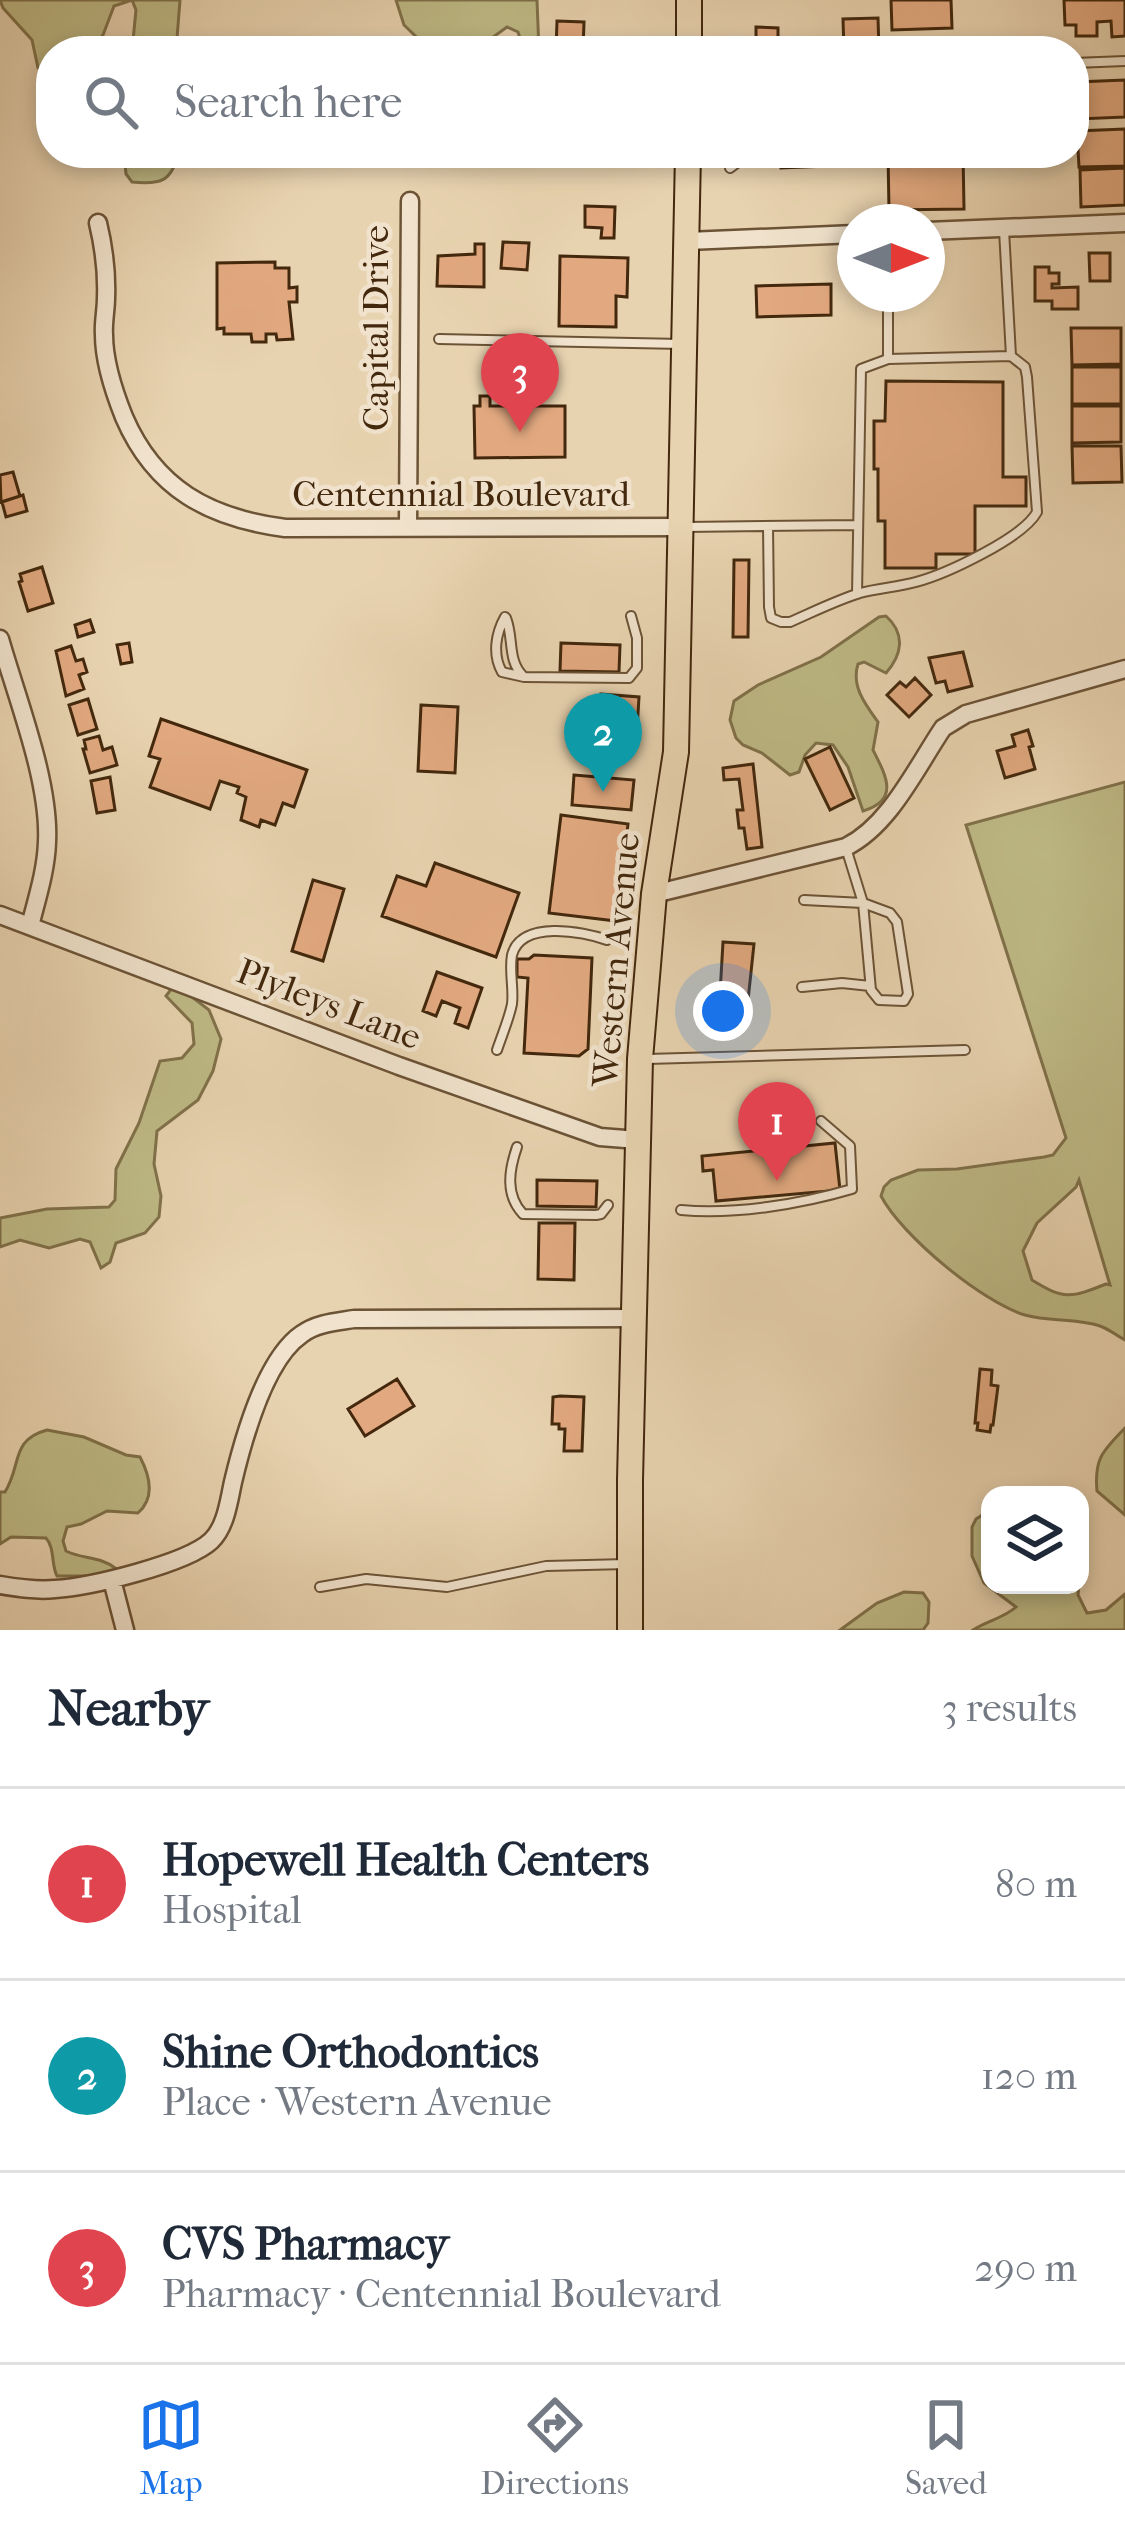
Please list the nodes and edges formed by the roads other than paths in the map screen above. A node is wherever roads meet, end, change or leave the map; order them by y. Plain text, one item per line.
1 (688, 0) edge
2 (688, 36) edge
3 (1125, 61) edge
4 (1089, 62) edge
5 (688, 168) edge
6 (410, 201) dead end
7 (98, 223) dead end
8 (1125, 223) edge
9 (1004, 228) junction
10 (945, 230) edge
11 (837, 235) edge
12 (688, 241) junction
13 (888, 312) edge
14 (439, 339) dead end
15 (684, 344) junction
16 (1011, 356) junction
17 (888, 359) junction
18 (857, 525) junction
19 (768, 526) junction
20 (408, 527) junction
21 (681, 527) junction
22 (857, 594) junction
23 (631, 616) dead end
24 (0, 639) edge
25 (1125, 669) edge
26 (524, 677) junction
27 (846, 847) junction
28 (654, 894) junction
29 (805, 900) dead end
30 (863, 903) junction
31 (0, 915) edge
32 (30, 926) junction
33 (607, 940) dead end
34 (870, 986) junction
35 (802, 988) dead end
36 (497, 1050) dead end
37 (965, 1050) dead end
38 (640, 1058) junction
39 (821, 1121) dead end
40 (638, 1140) junction
41 (517, 1147) dead end
42 (608, 1205) dead end
43 (681, 1210) dead end
44 (633, 1318) junction
45 (628, 1564) junction
46 (112, 1580) junction
47 (0, 1585) edge
48 (320, 1587) dead end
49 (125, 1630) edge
50 (630, 1630) edge

1 - 2 main road
3 - 4 lane
5 - 12 main road, Western Avenue
6 - 20 street, Capital Drive
7 - 20 street, Centennial Boulevard
8 - 9 street
9 - 10 street
9 - 16 lane
11 - 12 street
12 - 15 main road, Western Avenue
13 - 17 lane
14 - 15 lane
15 - 21 main road, Western Avenue
16 - 17 lane
16 - 22 lane
17 - 18 lane
18 - 19 lane
18 - 22 lane
19 - 21 lane
19 - 22 lane
20 - 21 street, Centennial Boulevard
21 - 28 main road, Western Avenue
23 - 26 lane
24 - 32 street
25 - 27 street
26 - 26 lane
27 - 28 street
27 - 30 lane
28 - 38 main road, Western Avenue
29 - 30 lane
30 - 34 lane
30 - 34 lane
31 - 32 street, Plyleys Lane
32 - 40 street, Plyleys Lane
33 - 36 lane
34 - 35 lane
37 - 38 lane
38 - 40 main road, Western Avenue
39 - 43 lane
40 - 44 main road, Western Avenue
41 - 42 lane
44 - 45 main road, Western Avenue
44 - 46 street
45 - 48 lane
45 - 50 main road, Western Avenue
46 - 47 street
46 - 49 street

